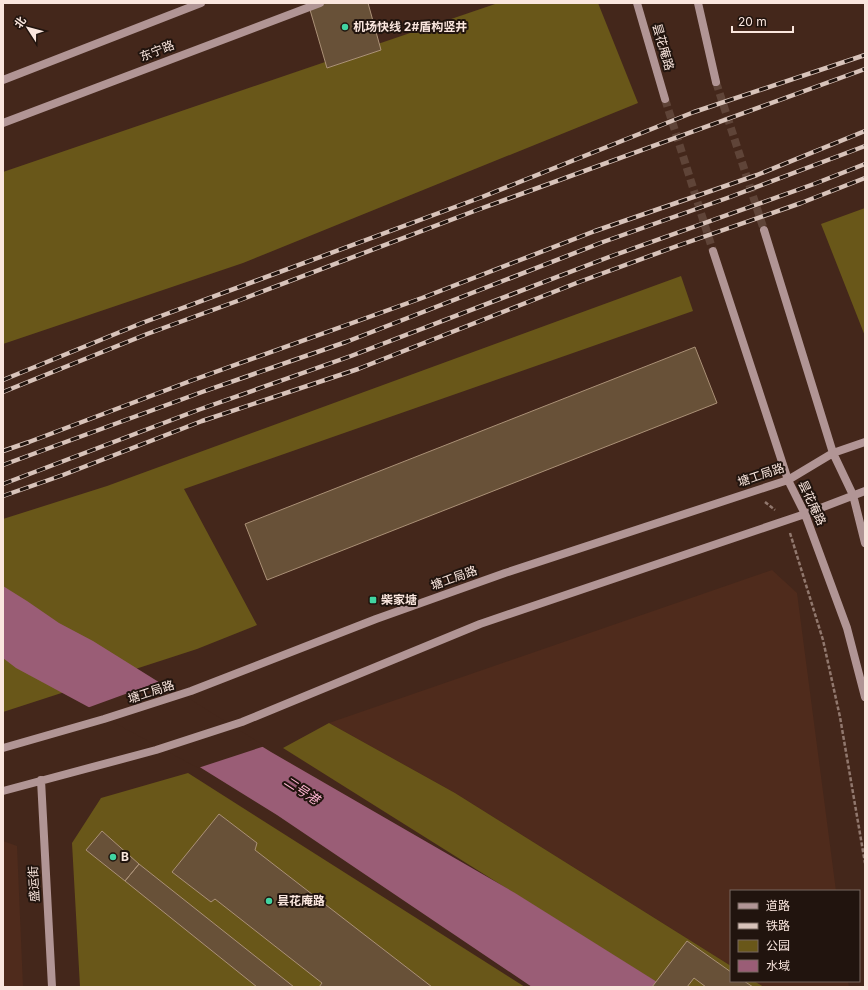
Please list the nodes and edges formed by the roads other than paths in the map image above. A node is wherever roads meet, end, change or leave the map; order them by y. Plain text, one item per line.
1 (201, 3) edge
2 (320, 3) edge
3 (637, 3) edge
4 (698, 3) edge
5 (3, 80) edge
6 (716, 82) tunnel mouth
7 (665, 99) tunnel mouth
8 (3, 122) edge
9 (764, 230) tunnel mouth
10 (713, 251) tunnel mouth
11 (865, 442) edge
12 (833, 454) junction
13 (788, 480) junction
14 (865, 491) edge
15 (853, 495) junction
16 (805, 514) junction
17 (865, 543) edge
18 (865, 697) edge
19 (3, 748) edge
20 (41, 780) junction
21 (3, 791) edge
22 (52, 987) edge

1 - 5 main road
2 - 8 main road, 东宁路
3 - 7 main road, 昙花庵路
4 - 6 main road
9 - 12 main road
10 - 13 main road, 昙花庵路
11 - 12 main road, 塘工局路
12 - 13 main road, 塘工局路
12 - 15 main road
13 - 16 main road, 昙花庵路
13 - 19 main road, 塘工局路
14 - 15 main road
15 - 16 main road
15 - 17 main road
16 - 18 main road, 昙花庵路
16 - 20 main road
20 - 21 main road
20 - 22 main road, 盛运街

